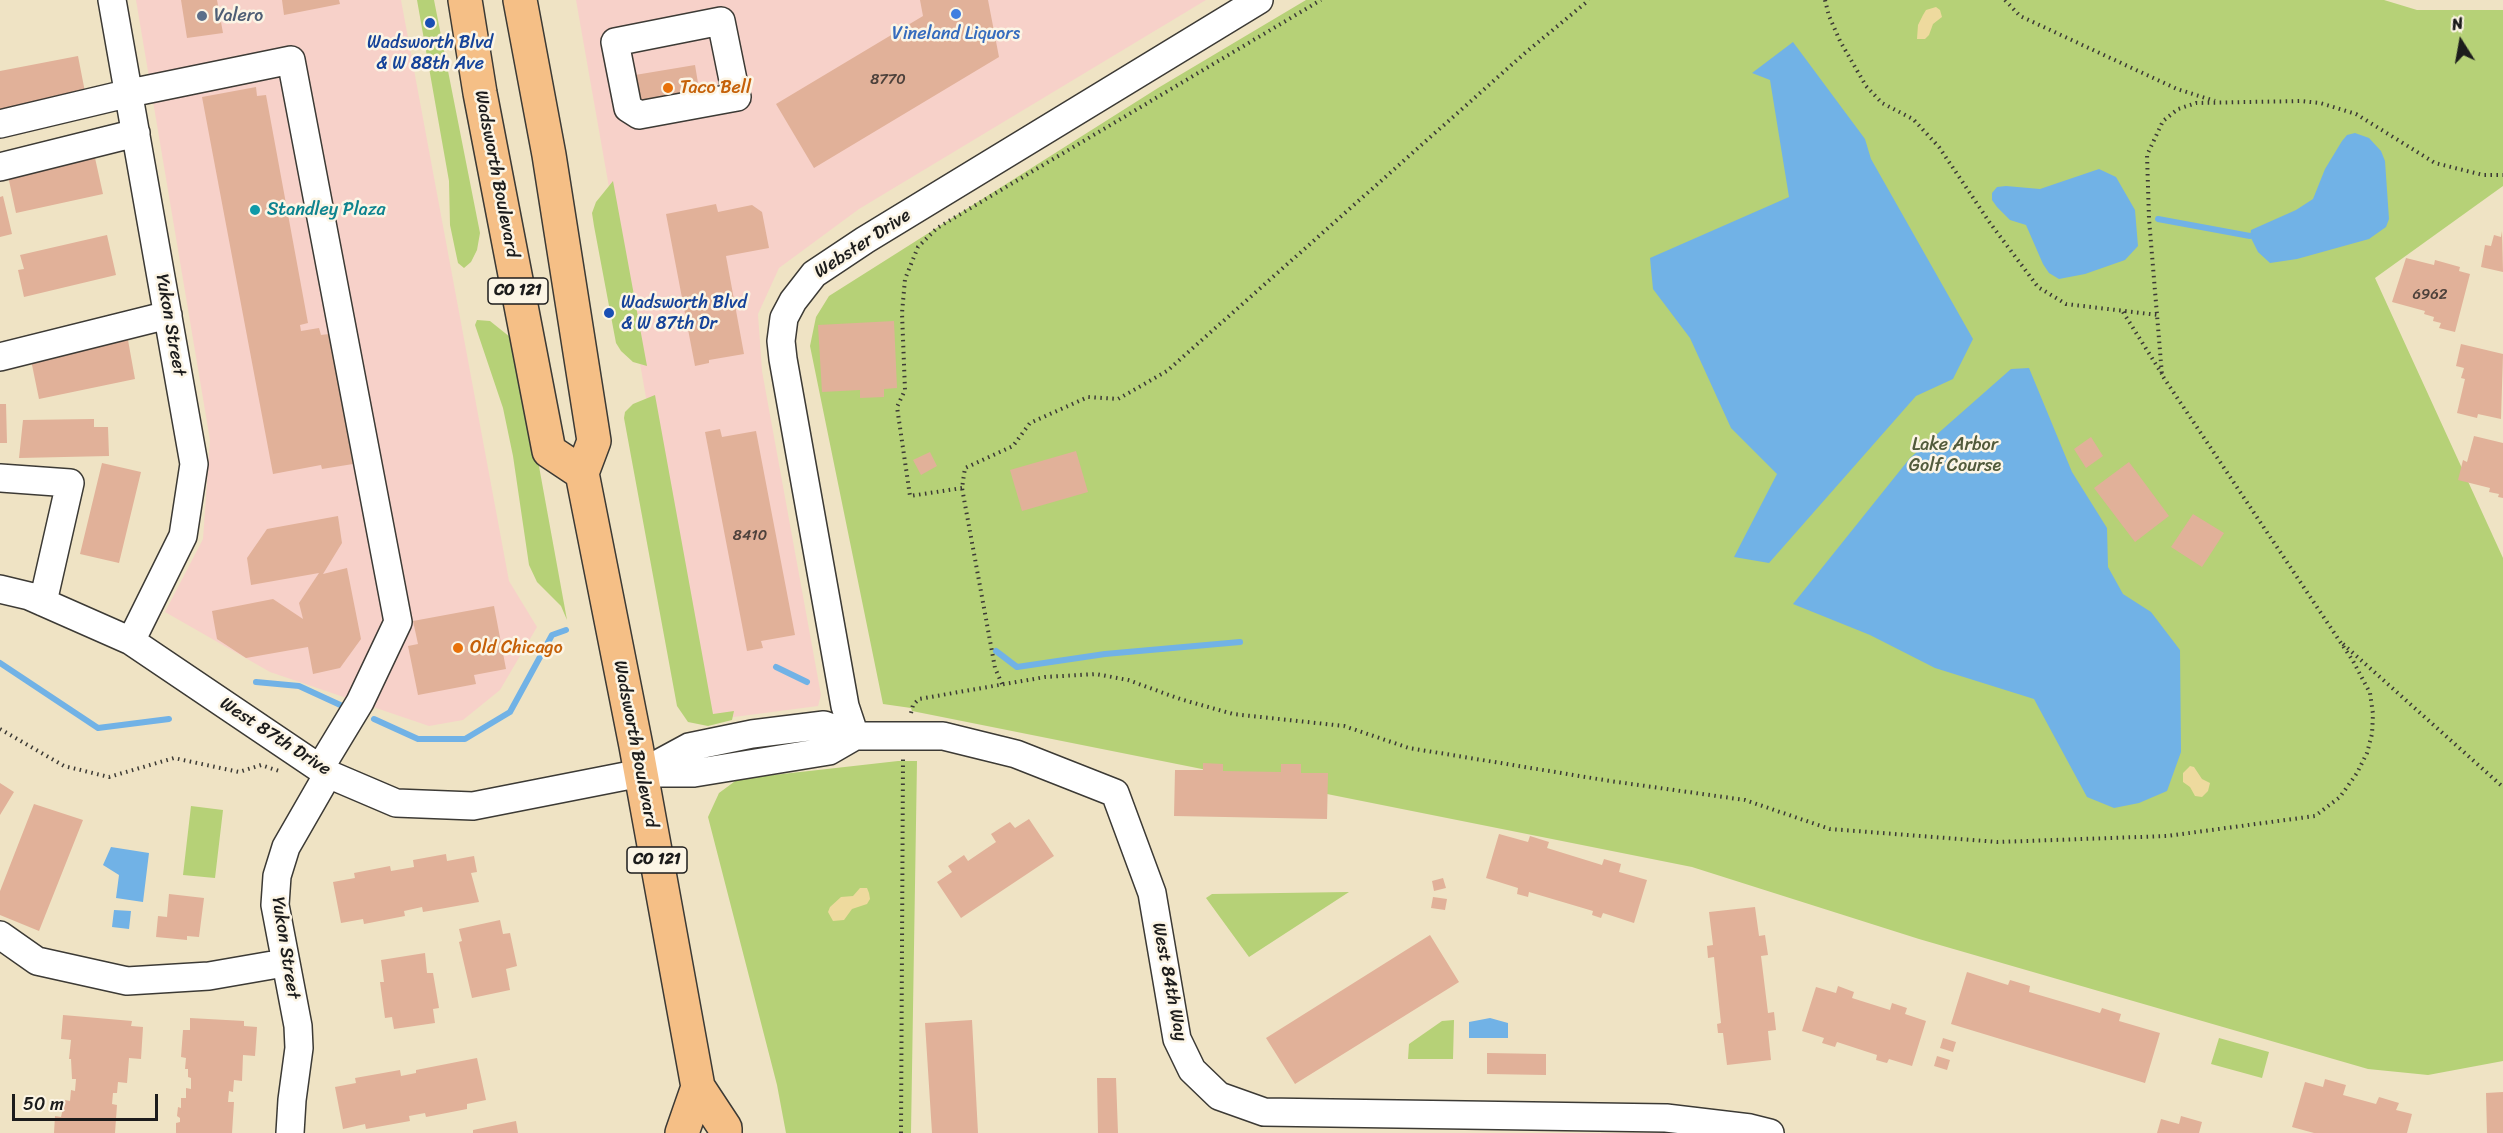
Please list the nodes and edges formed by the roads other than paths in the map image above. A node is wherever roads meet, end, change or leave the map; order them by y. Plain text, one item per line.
1 (112, 0) edge
2 (465, 0) edge
3 (520, 0) edge
4 (543, 0) edge
5 (1259, 0) edge
6 (530, 49) junction
7 (735, 88) joint
8 (130, 93) junction
9 (0, 124) edge
10 (136, 133) junction
11 (0, 167) edge
12 (168, 315) junction
13 (0, 357) edge
14 (582, 473) junction
15 (0, 478) edge
16 (0, 589) edge
17 (43, 602) junction
18 (131, 641) junction
19 (855, 736) junction
20 (641, 773) junction
21 (322, 778) junction
22 (0, 935) edge
23 (284, 963) junction
24 (698, 1087) junction
25 (290, 1133) edge
26 (682, 1133) edge
27 (725, 1133) edge
28 (1770, 1133) edge

1 - 8 street, Yukon Street
2 - 14 main road, Wadsworth Boulevard / CO 121
3 - 6 main road, CO 121
4 - 6 main road
5 - 19 street, Webster Drive
6 - 14 main road, CO 121
7 - 7 street
8 - 9 street
8 - 10 street, Yukon Street
8 - 21 street, Yukon Street
10 - 11 street
10 - 12 street, Yukon Street
12 - 13 street
12 - 18 street, Yukon Street
14 - 20 main road, Wadsworth Boulevard / CO 121
15 - 17 street
16 - 17 street, West 87th Drive
17 - 18 street, West 87th Drive
18 - 21 street, West 87th Drive
19 - 20 street, West 84th Way
19 - 28 street, West 84th Way
20 - 21 street, West 87th Drive
20 - 24 main road, Wadsworth Boulevard / CO 121
21 - 23 street, Yukon Street
22 - 23 street
23 - 25 street, Yukon Street
24 - 26 main road, Wadsworth Boulevard / CO 121
24 - 27 main road, Wadsworth Boulevard / CO 121

